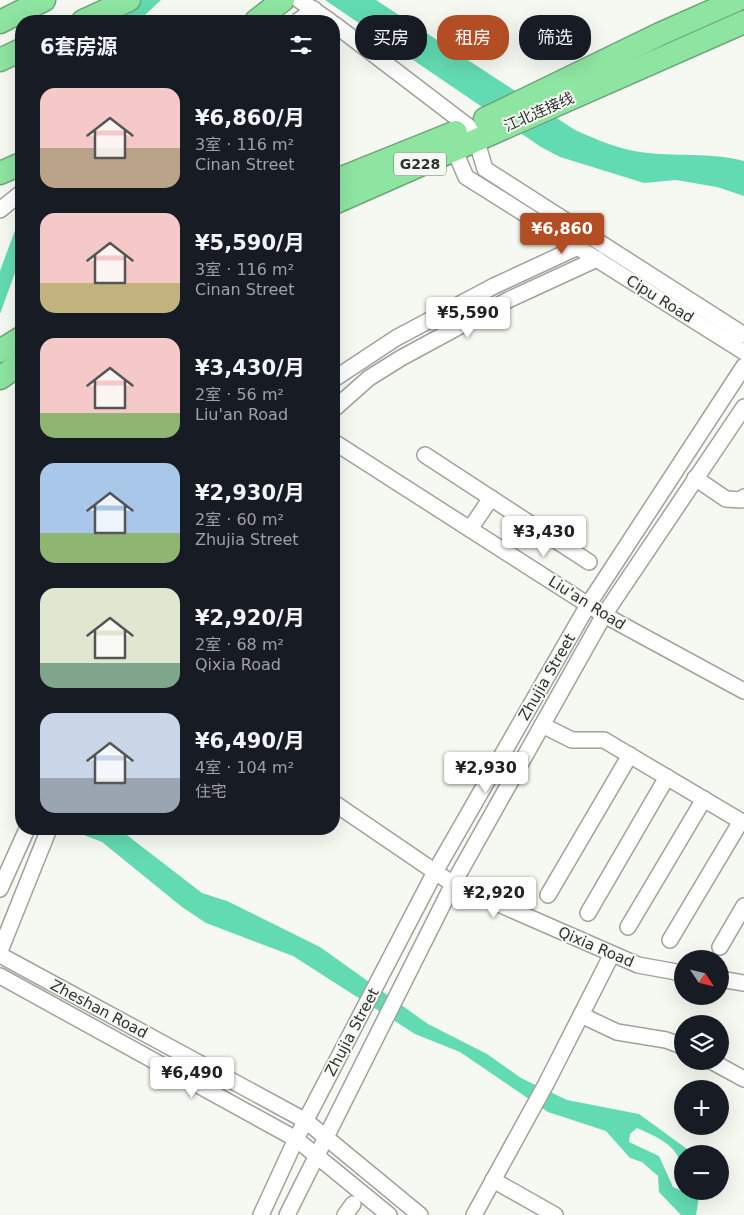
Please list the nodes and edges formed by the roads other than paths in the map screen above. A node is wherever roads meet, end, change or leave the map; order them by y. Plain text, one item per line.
1 (44, 0) edge
2 (129, 0) edge
3 (283, 0) edge
4 (299, 0) edge
5 (738, 0) edge
6 (314, 9) junction
7 (96, 15) edge
8 (264, 15) edge
9 (306, 15) edge
10 (322, 15) edge
11 (0, 22) edge
12 (744, 22) edge
13 (340, 28) edge
14 (15, 53) edge
15 (0, 60) edge
16 (538, 103) junction
17 (477, 129) junction
18 (454, 149) junction
19 (15, 167) edge
20 (0, 173) edge
21 (340, 179) edge
22 (15, 198) edge
23 (340, 200) edge
24 (0, 210) edge
25 (578, 247) junction
26 (597, 259) junction
27 (744, 335) edge
28 (15, 342) edge
29 (0, 351) edge
30 (744, 352) edge
31 (744, 366) edge
32 (15, 367) edge
33 (340, 375) edge
34 (0, 378) edge
35 (340, 404) edge
36 (744, 407) edge
37 (340, 446) edge
38 (425, 455) dead end
39 (695, 478) junction
40 (744, 497) edge
41 (491, 498) junction
42 (470, 529) junction
43 (588, 562) dead end
44 (588, 604) junction
45 (604, 615) junction
46 (744, 691) edge
47 (542, 725) junction
48 (630, 755) junction
49 (667, 777) junction
50 (704, 799) junction
51 (340, 807) edge
52 (742, 822) edge
53 (24, 835) edge
54 (48, 835) edge
55 (435, 872) junction
56 (453, 884) junction
57 (0, 889) edge
58 (548, 895) dead end
59 (744, 906) edge
60 (588, 913) dead end
61 (628, 927) dead end
62 (670, 940) dead end
63 (720, 947) dead end
64 (0, 951) edge
65 (612, 954) junction
66 (0, 955) edge
67 (674, 972) edge
68 (0, 976) edge
69 (729, 980) edge
70 (744, 983) edge
71 (581, 1015) junction
72 (674, 1043) edge
73 (728, 1070) edge
74 (744, 1079) edge
75 (306, 1121) junction
76 (326, 1138) junction
77 (296, 1140) junction
78 (316, 1156) junction
79 (492, 1180) junction
80 (261, 1215) edge
81 (288, 1215) edge
82 (389, 1215) edge
83 (420, 1215) edge
84 (474, 1215) edge
85 (555, 1215) edge

1 - 11 highway
2 - 7 highway
3 - 8 highway
4 - 6 street
5 - 16 highway, 江北连接线 / G228
6 - 9 street
6 - 10 street
12 - 16 highway, 江北连接线 / G228
13 - 17 street
14 - 15 highway
16 - 17 highway, 江北连接线 / G228
16 - 17 highway, 江北连接线 / G228
17 - 18 highway, 江北连接线 / G228
17 - 21 highway, 江北连接线 / G228
17 - 27 street, Cipu Road
18 - 23 highway, 江北连接线 / G228
18 - 25 street, Cipu Road
19 - 20 highway
22 - 24 street
25 - 26 street, Cipu Road
25 - 33 street
26 - 30 street, Cipu Road
26 - 35 street
28 - 29 highway
31 - 44 street, Zhujia Street
32 - 34 highway
36 - 39 street, Zhujia Street
37 - 42 street, Liu'an Road
38 - 41 street
39 - 40 street
39 - 45 street, Zhujia Street
41 - 42 street
41 - 43 street
42 - 44 street, Liu'an Road
44 - 45 street, Liu'an Road
44 - 55 street, Zhujia Street
45 - 46 street, Liu'an Road
45 - 47 street, Zhujia Street
47 - 48 street
47 - 56 street, Zhujia Street
48 - 49 street
48 - 58 street
49 - 50 street
49 - 60 street
50 - 52 street
50 - 61 street
51 - 55 street, Qixia Road
52 - 62 street
53 - 57 street
54 - 64 street
55 - 56 street, Qixia Road
55 - 75 street, Zhujia Street
56 - 65 street, Qixia Road
56 - 76 street, Zhujia Street
59 - 63 street
65 - 67 street, Qixia Road
65 - 71 street
66 - 75 street, Zheshan Road
68 - 77 street, Zheshan Road
69 - 70 street
71 - 72 street
71 - 79 street
73 - 74 street
75 - 76 street, Zheshan Road
75 - 77 street, Zhujia Street
76 - 78 street, Zhujia Street
76 - 83 street, Zheshan Road
77 - 78 street, Zheshan Road
77 - 80 street, Zhujia Street
78 - 81 street, Zhujia Street
78 - 82 street, Zheshan Road
79 - 84 street
79 - 85 street

